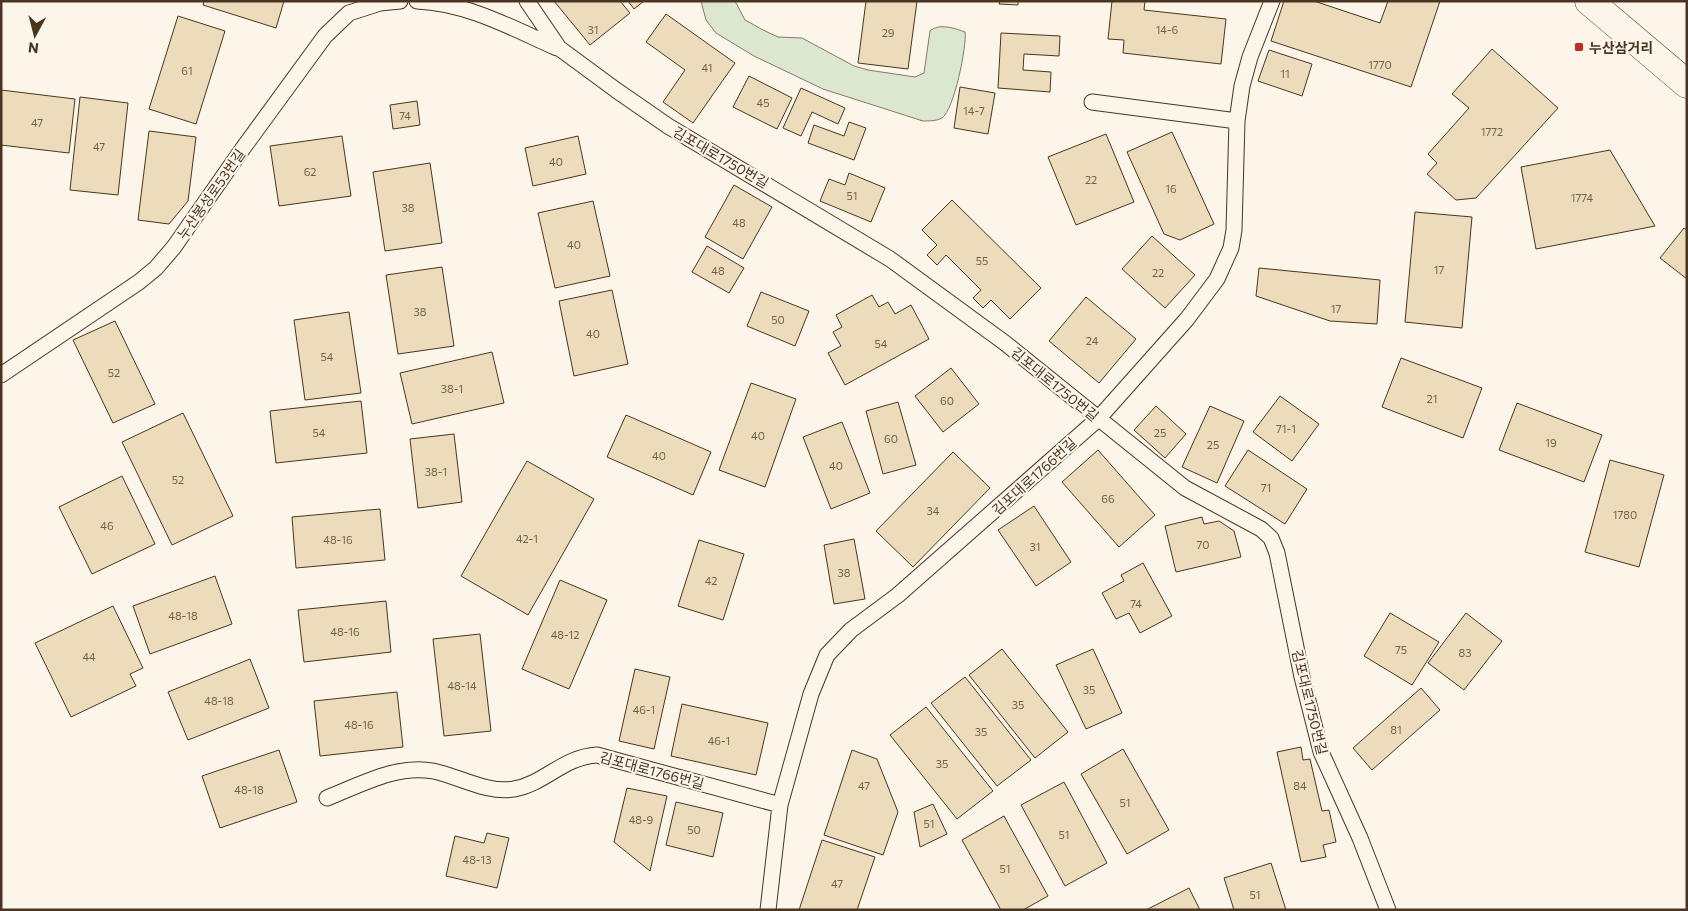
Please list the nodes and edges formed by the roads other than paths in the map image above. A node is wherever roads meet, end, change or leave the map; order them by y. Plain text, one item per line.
1 (400, 1) edge
2 (417, 1) edge
3 (527, 1) edge
4 (1272, 1) edge
5 (1589, 1) edge
6 (347, 7) edge
7 (559, 48) junction
8 (1687, 84) edge
9 (1092, 102) dead end
10 (1237, 121) junction
11 (1, 375) edge
12 (1098, 419) junction
13 (327, 798) dead end
14 (780, 805) junction
15 (768, 910) edge
16 (1388, 910) edge

1 - 6 lane, 누산봉성로53번길
2 - 7 lane
3 - 7 lane, 김포대로1750번길
4 - 10 lane, 김포대로1766번길
5 - 8 main road
6 - 11 lane, 누산봉성로53번길
7 - 12 lane, 김포대로1750번길
9 - 10 lane
10 - 12 lane, 김포대로1766번길
12 - 14 lane, 김포대로1766번길
12 - 16 lane, 김포대로1750번길
13 - 14 lane, 김포대로1766번길
14 - 15 lane, 김포대로1766번길

